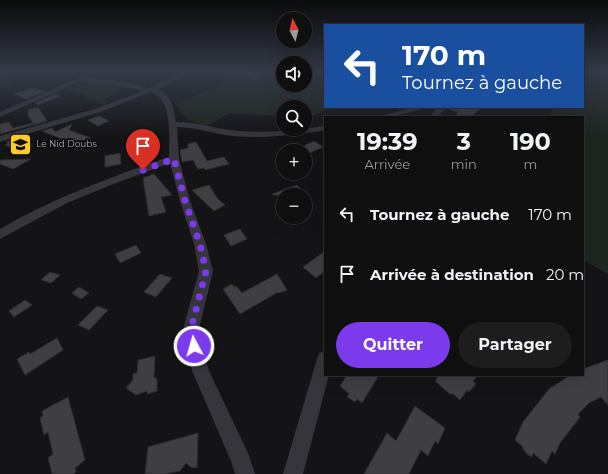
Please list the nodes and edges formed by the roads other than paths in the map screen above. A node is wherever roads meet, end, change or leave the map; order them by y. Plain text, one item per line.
1 (49, 93) edge
2 (142, 93) edge
3 (163, 94) edge
4 (421, 108) edge
5 (441, 108) edge
6 (0, 115) edge
7 (386, 116) edge
8 (434, 116) edge
9 (173, 124) junction
10 (324, 128) edge
11 (0, 139) edge
12 (174, 159) junction
13 (0, 235) edge
14 (324, 363) edge
15 (245, 474) edge
16 (293, 474) edge

1 - 6 street
2 - 11 street
3 - 9 street
4 - 7 street
5 - 8 street
9 - 10 street
9 - 12 street
12 - 13 street
12 - 15 street
14 - 16 street

